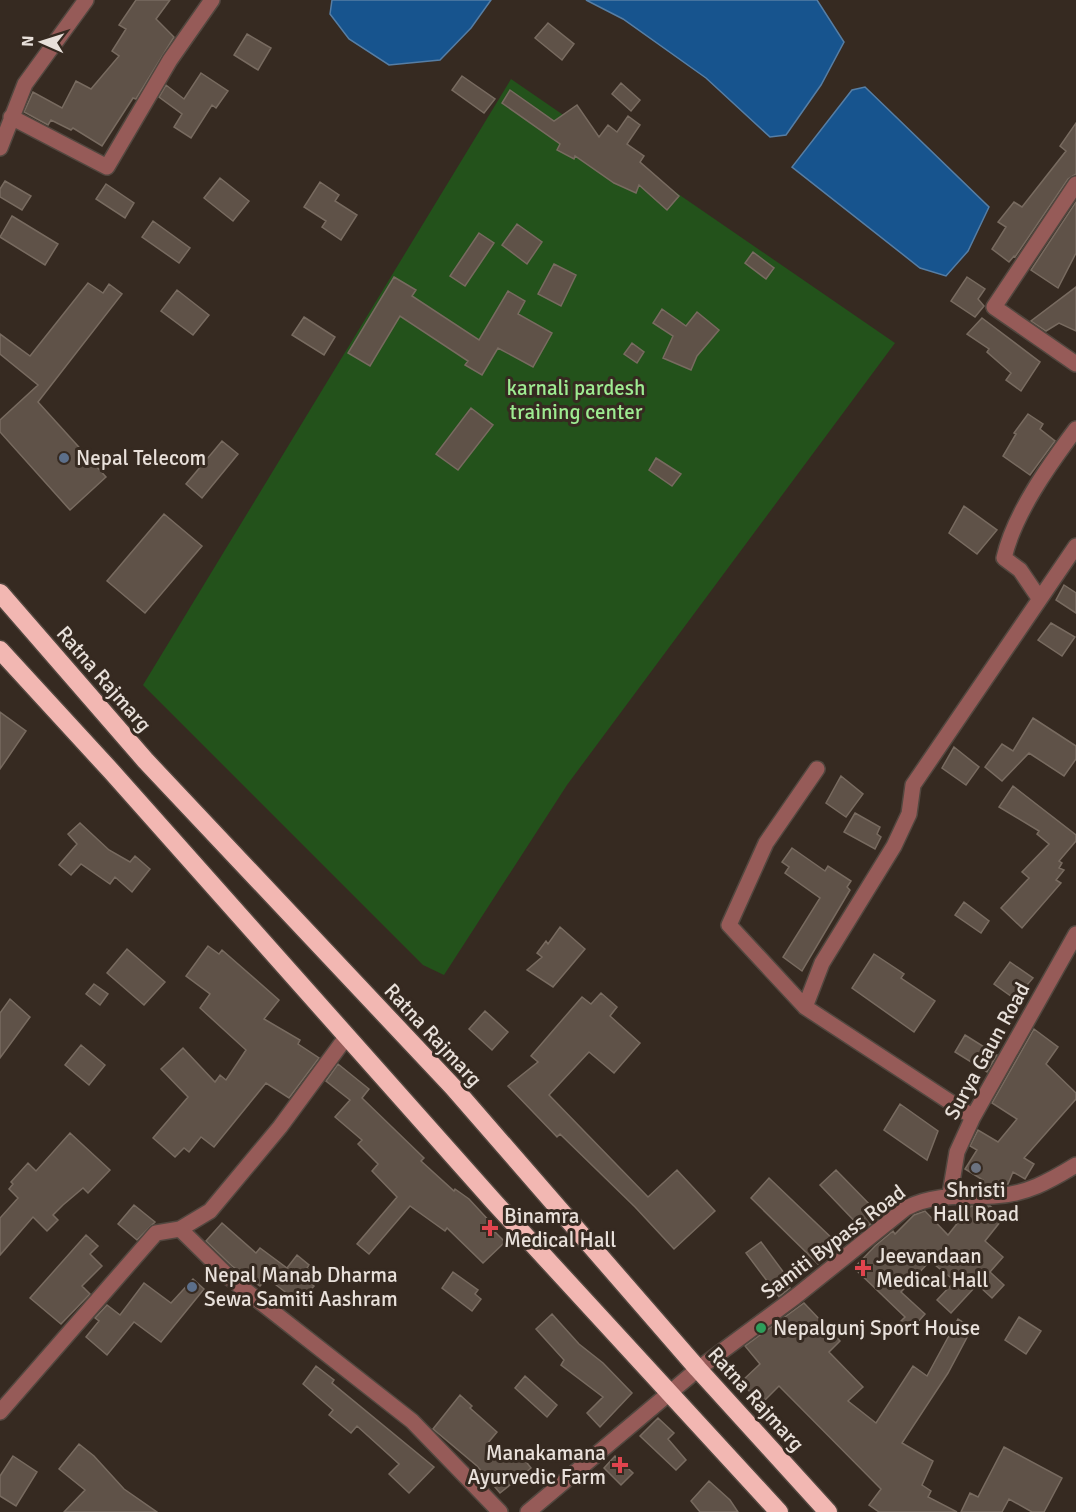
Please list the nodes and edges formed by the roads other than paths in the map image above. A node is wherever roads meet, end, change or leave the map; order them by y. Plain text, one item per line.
1 (86, 0) edge
2 (212, 0) edge
3 (11, 117) junction
4 (0, 148) edge
5 (1076, 184) edge
6 (1076, 364) edge
7 (1076, 429) edge
8 (1076, 546) edge
9 (0, 593) edge
10 (1039, 598) junction
11 (0, 650) edge
12 (817, 769) dead end
13 (1076, 934) edge
14 (805, 1007) junction
15 (347, 1036) junction
16 (973, 1117) junction
17 (1076, 1165) edge
18 (950, 1194) junction
19 (180, 1229) junction
20 (698, 1369) junction
21 (669, 1393) junction
22 (0, 1412) edge
23 (500, 1512) edge
24 (528, 1512) edge
25 (779, 1512) edge
26 (828, 1512) edge

1 - 3 street
2 - 3 street
3 - 4 street
5 - 6 street
7 - 10 street
8 - 10 street
9 - 20 highway, Ratna Rajmarg
10 - 14 street
11 - 15 highway
12 - 14 street
13 - 16 street, Surya Gaun Road
14 - 16 street
15 - 19 street
15 - 21 highway
16 - 18 street, Surya Gaun Road
17 - 18 street, Samiti Bypass Road
18 - 20 street, Samiti Bypass Road
19 - 22 street
19 - 23 street
20 - 21 street, Samiti Bypass Road
20 - 26 highway, Ratna Rajmarg
21 - 24 street, Samiti Bypass Road
21 - 25 highway

